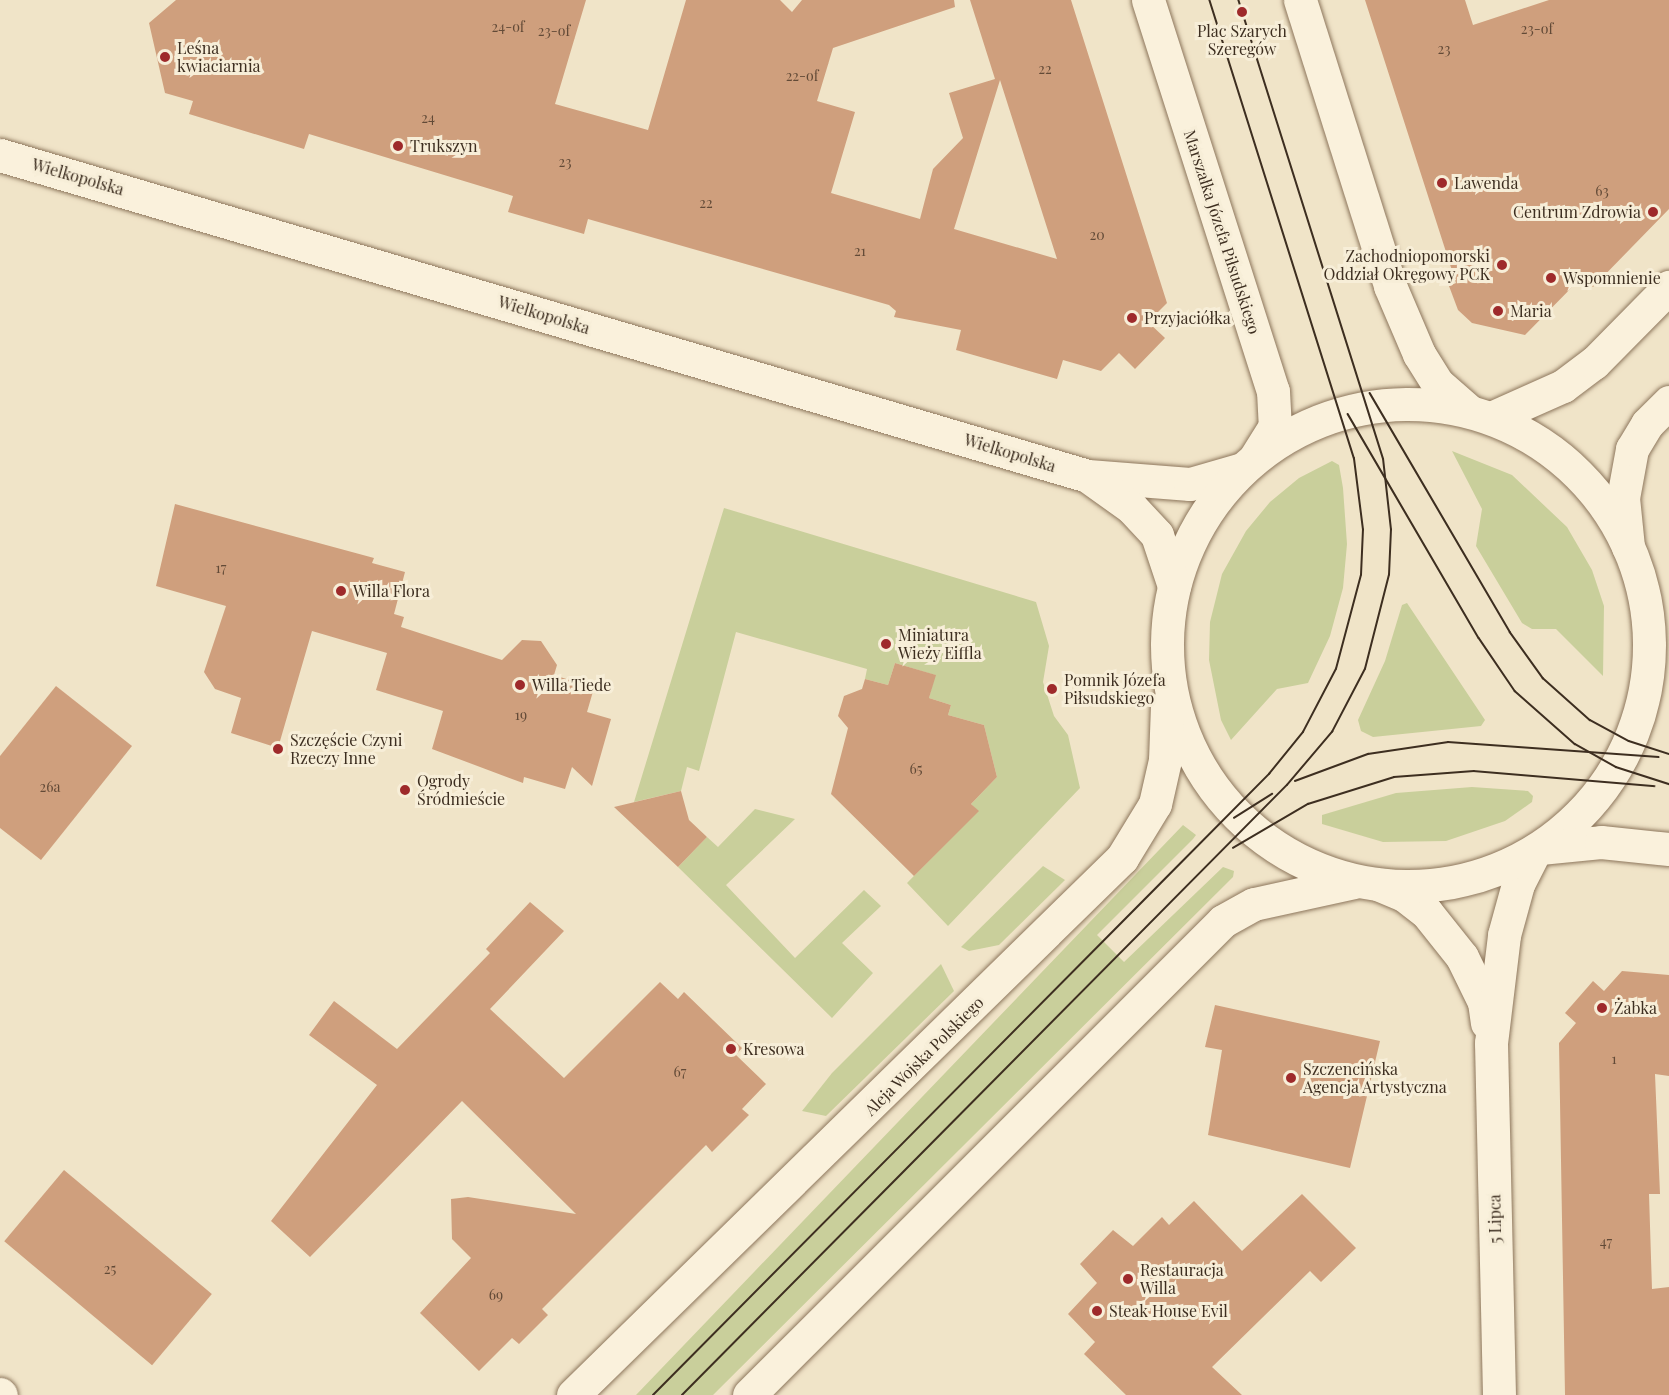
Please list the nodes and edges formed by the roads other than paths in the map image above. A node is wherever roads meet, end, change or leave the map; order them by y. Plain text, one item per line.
1 (1148, 0) edge
2 (1300, 0) edge
3 (0, 155) edge
4 (1669, 287) edge
5 (1669, 402) edge
6 (1482, 416) junction
7 (1247, 465) junction
8 (1088, 476) junction
9 (1630, 551) junction
10 (1174, 586) junction
11 (1648, 628) junction
12 (1167, 661) junction
13 (1669, 665) edge
14 (1669, 849) edge
15 (1537, 850) junction
16 (1372, 884) junction
17 (1491, 1042) junction
18 (573, 1395) edge
19 (749, 1395) edge
20 (1499, 1395) edge

1 - 7 main road, Marszałka Józefa Piłsudskiego
2 - 6 main road
3 - 8 main road, Wielkopolska
4 - 6 main road
5 - 9 main road
6 - 7 main road
6 - 9 main road
7 - 8 main road, Wielkopolska
7 - 10 main road
8 - 10 main road, Wielkopolska
9 - 11 main road
10 - 12 main road
11 - 13 main road
11 - 15 main road
12 - 16 main road
12 - 18 main road, Aleja Wojska Polskiego
14 - 15 main road
15 - 16 main road
15 - 17 main road, 5 Lipca
16 - 17 main road, 5 Lipca
16 - 19 main road
17 - 20 main road, 5 Lipca

